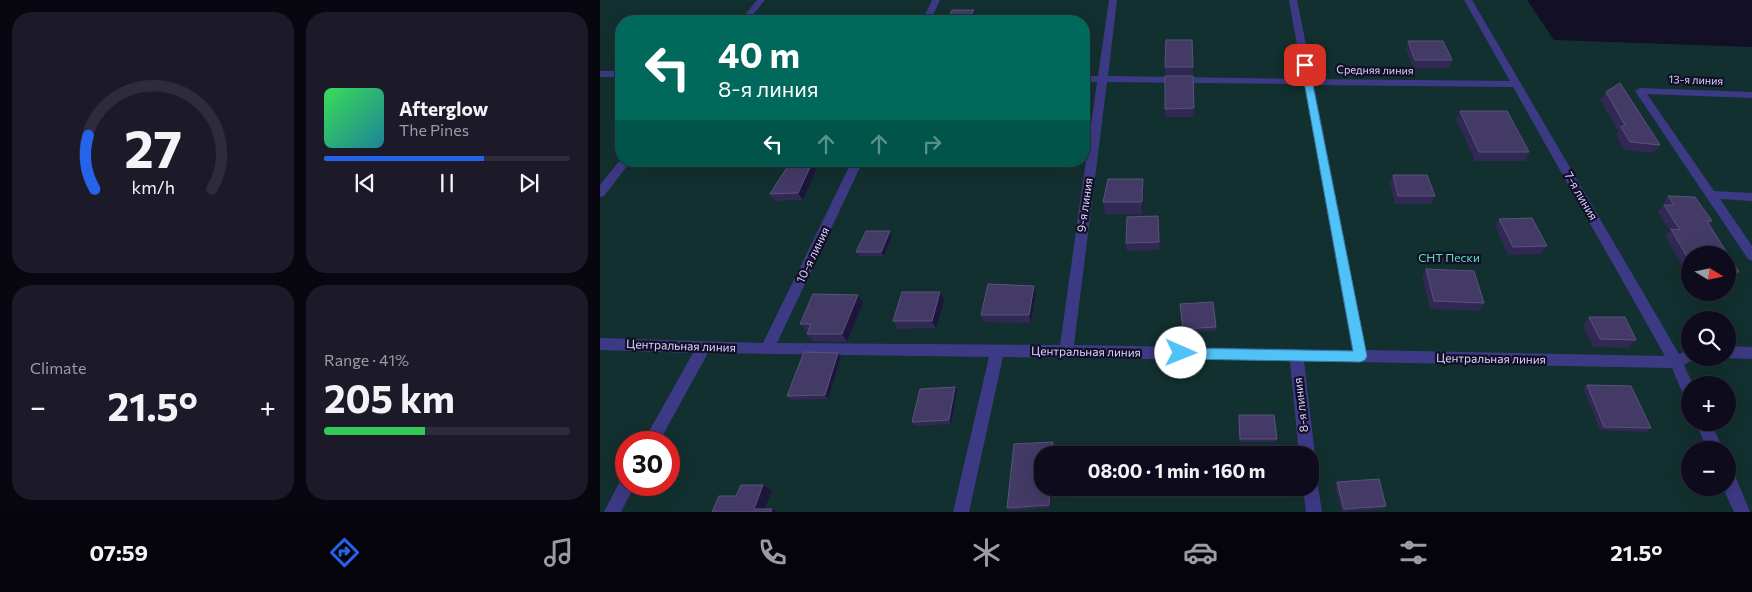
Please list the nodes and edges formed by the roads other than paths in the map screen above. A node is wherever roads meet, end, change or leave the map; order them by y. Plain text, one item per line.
1 (761, 0) edge
2 (936, 0) edge
3 (1113, 0) edge
4 (1293, 0) edge
5 (1468, 0) edge
6 (749, 15) edge
7 (929, 15) edge
8 (600, 74) edge
9 (615, 74) edge
10 (1090, 79) edge
11 (1102, 79) junction
12 (1308, 82) junction
13 (1517, 84) junction
14 (1752, 95) edge
15 (621, 167) edge
16 (855, 167) edge
17 (600, 192) edge
18 (1711, 195) junction
19 (1752, 197) edge
20 (1752, 256) edge
21 (600, 344) edge
22 (704, 347) junction
23 (768, 349) junction
24 (996, 351) junction
25 (1066, 351) junction
26 (1736, 353) edge
27 (1751, 354) edge
28 (1296, 355) junction
29 (1360, 356) junction
30 (1681, 360) edge
31 (1676, 362) junction
32 (1682, 376) edge
33 (657, 431) edge
34 (1306, 446) edge
35 (621, 496) edge
36 (1312, 496) edge
37 (1735, 496) edge
38 (612, 512) edge
39 (961, 512) edge
40 (1314, 512) edge
41 (1742, 512) edge

1 - 6 street
2 - 7 street
3 - 11 street, 9-я линия
4 - 12 street
5 - 13 street, 7-я линия
8 - 9 street
10 - 11 street, Средняя линия
11 - 12 street, Средняя линия
11 - 25 street, 9-я линия
12 - 13 street, Средняя линия
12 - 29 street
13 - 31 street, 7-я линия
14 - 18 street, 13-я линия
15 - 17 street
16 - 23 street, 10-я линия
18 - 19 street
18 - 20 street
21 - 22 street, Центральная линия
22 - 23 street, Центральная линия
22 - 33 street
23 - 24 street, Центральная линия
24 - 25 street, Центральная линия
24 - 39 street
25 - 28 street, Центральная линия
26 - 27 street
28 - 29 street, Центральная линия
28 - 34 street, 8-я линия
29 - 31 street, Центральная линия
30 - 31 street, Центральная линия
31 - 32 street, 7-я линия
35 - 38 street
36 - 40 street
37 - 41 street

